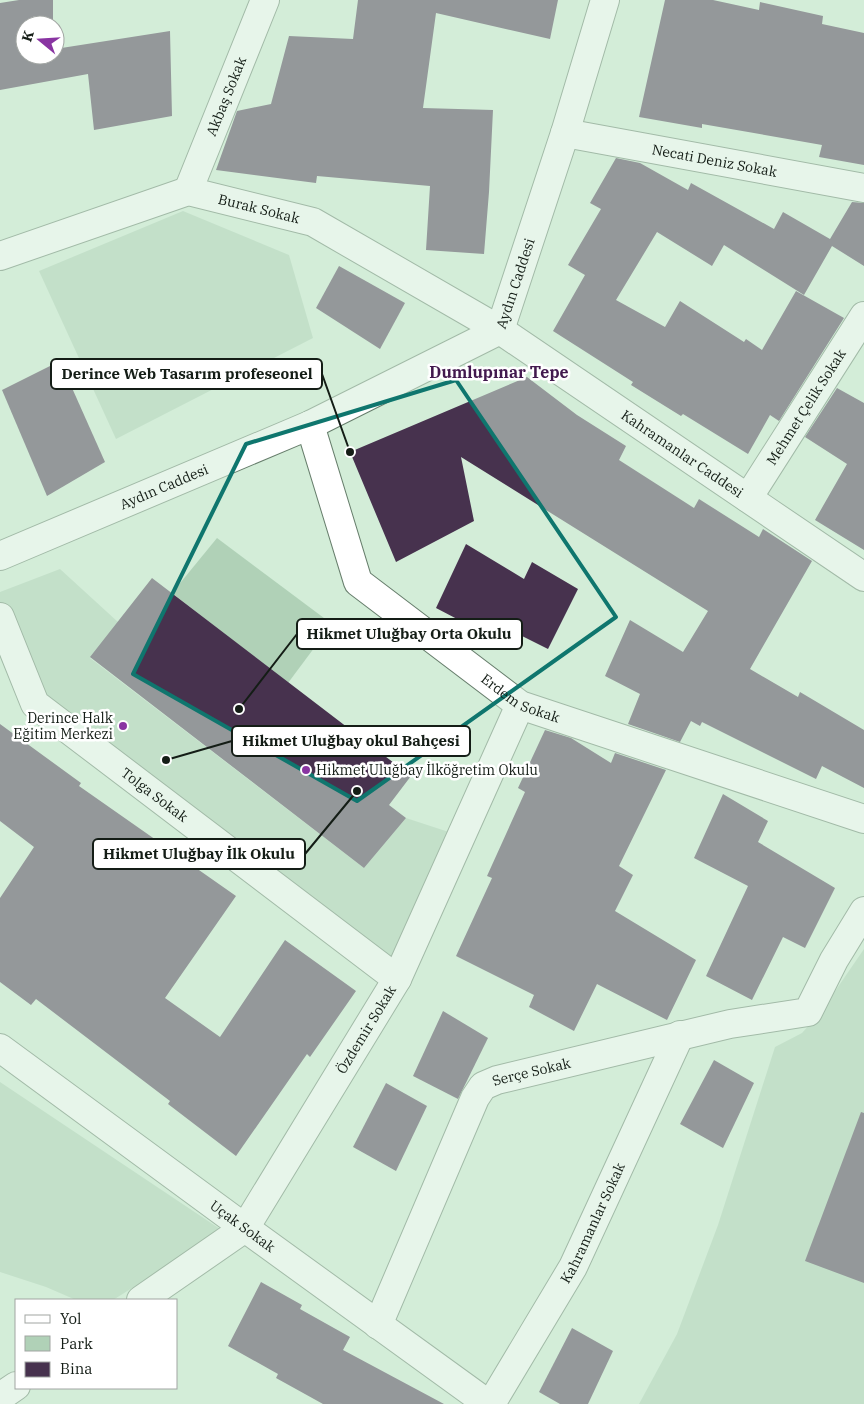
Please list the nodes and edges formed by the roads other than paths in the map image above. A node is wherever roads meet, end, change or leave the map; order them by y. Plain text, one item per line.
1 (265, 0) edge
2 (605, 0) edge
3 (565, 133) junction
4 (864, 188) edge
5 (188, 191) junction
6 (0, 256) edge
7 (864, 316) edge
8 (500, 330) junction
9 (310, 425) junction
10 (748, 498) junction
11 (0, 556) edge
12 (864, 577) edge
13 (0, 617) edge
14 (520, 705) junction
15 (864, 818) edge
16 (864, 911) edge
17 (397, 979) junction
18 (680, 1035) junction
19 (0, 1048) edge
20 (245, 1228) junction
21 (142, 1299) edge
22 (378, 1325) junction
23 (15, 1387) edge
24 (0, 1397) edge
25 (490, 1404) edge

1 - 5 street, Akbaş Sokak
2 - 3 street, Aydın Caddesi
3 - 4 street, Necati Deniz Sokak
3 - 8 street, Aydın Caddesi
5 - 6 street
5 - 8 street, Burak Sokak
7 - 10 street, Mehmet Çelik Sokak
8 - 9 street, Aydın Caddesi
8 - 10 street, Kahramanlar Caddesi
9 - 11 street, Aydın Caddesi
9 - 14 street, Erdem Sokak
10 - 12 street, Kahramanlar Caddesi
13 - 17 street, Tolga Sokak
14 - 15 street, Erdem Sokak
14 - 17 street, Özdemir Sokak
16 - 18 street, Serçe Sokak
17 - 20 street, Özdemir Sokak
18 - 22 street, Serçe Sokak
18 - 25 street, Kahramanlar Sokak
19 - 20 street, Uçak Sokak
20 - 21 street, Özdemir Sokak
20 - 22 street, Uçak Sokak
22 - 25 street, Uçak Sokak
23 - 24 street

